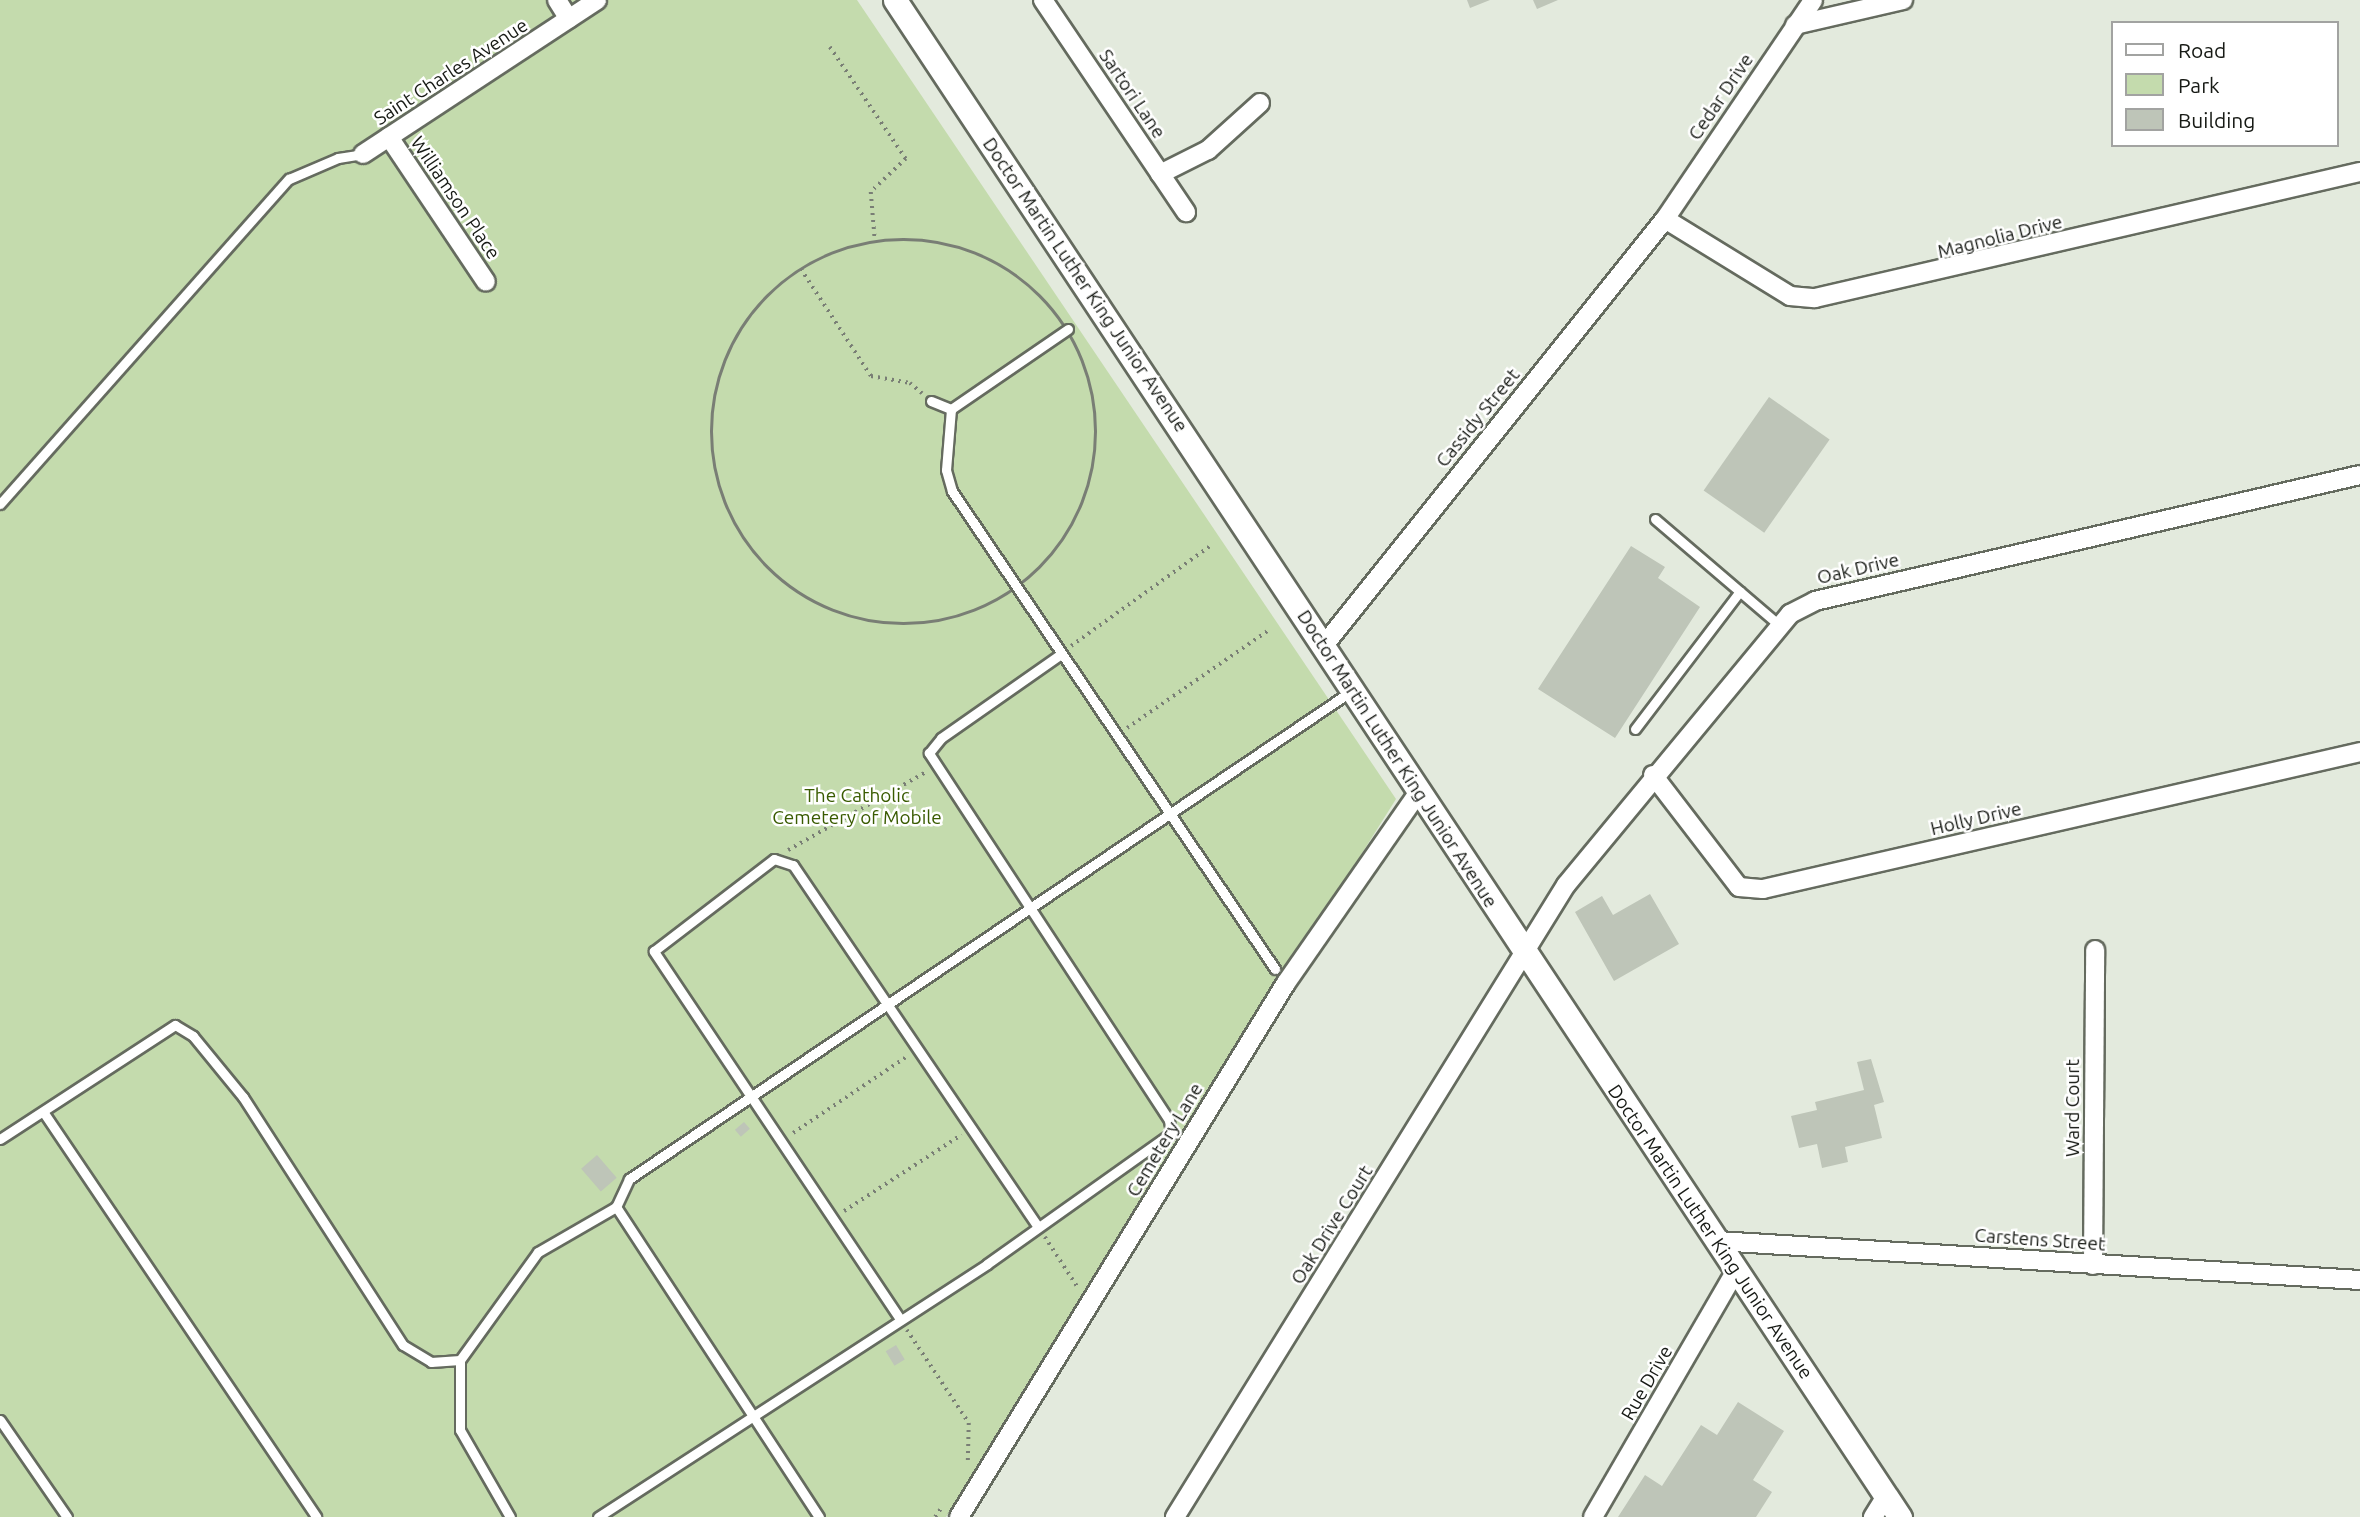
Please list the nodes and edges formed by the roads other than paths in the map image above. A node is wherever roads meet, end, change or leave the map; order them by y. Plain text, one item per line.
1 (557, 0) edge
2 (597, 0) edge
3 (895, 0) edge
4 (1042, 0) edge
5 (1813, 0) edge
6 (1903, 0) edge
7 (569, 19) junction
8 (1795, 25) junction
9 (1260, 103) dead end
10 (389, 137) junction
11 (363, 154) joint
12 (2360, 172) edge
13 (1160, 174) junction
14 (1186, 212) dead end
15 (1665, 219) junction
16 (486, 282) dead end
17 (1068, 328) road end
18 (931, 401) road end
19 (951, 409) junction
20 (2360, 475) edge
21 (0, 504) edge
22 (1655, 519) dead end
23 (1740, 591) junction
24 (1779, 625) junction
25 (1325, 644) junction
26 (1061, 654) junction
27 (1353, 690) junction
28 (1634, 729) dead end
29 (2360, 752) edge
30 (1653, 775) junction
31 (1418, 793) junction
32 (1170, 814) junction
33 (1029, 909) junction
34 (2095, 950) dead end
35 (1521, 953) junction
36 (1275, 969) dead end
37 (888, 1004) junction
38 (749, 1098) junction
39 (44, 1113) junction
40 (0, 1139) edge
41 (616, 1207) junction
42 (1036, 1223) junction
43 (1717, 1241) junction
44 (2093, 1265) junction
45 (1736, 1270) junction
46 (2360, 1280) edge
47 (900, 1319) junction
48 (460, 1360) junction
49 (754, 1412) junction
50 (0, 1420) edge
51 (1886, 1496) junction
52 (67, 1517) edge
53 (316, 1517) edge
54 (510, 1517) edge
55 (598, 1517) edge
56 (819, 1517) edge
57 (959, 1517) edge
58 (1175, 1517) edge
59 (1593, 1517) edge
60 (1873, 1517) edge
61 (1900, 1517) edge

1 - 7 street
2 - 7 street, Saint Charles Avenue
3 - 25 main road, Doctor Martin Luther King Junior Avenue
4 - 13 street, Sartori Lane
5 - 8 street, Cedar Drive
6 - 8 street
7 - 10 street, Saint Charles Avenue
8 - 15 street, Cedar Drive
9 - 13 street
10 - 11 street, Saint Charles Avenue
10 - 16 street, Williamson Place
11 - 21 lane
12 - 15 street, Magnolia Drive
13 - 14 street, Sartori Lane
15 - 25 street, Cassidy Street
17 - 19 lane
18 - 19 lane
19 - 26 lane
20 - 24 street, Oak Drive
22 - 23 lane
23 - 24 lane
23 - 28 lane
24 - 30 street, Oak Drive
25 - 27 main road, Doctor Martin Luther King Junior Avenue
26 - 32 lane
26 - 33 lane
27 - 31 main road, Doctor Martin Luther King Junior Avenue
27 - 32 lane
29 - 30 street, Holly Drive
30 - 35 street, Oak Drive
31 - 35 main road, Doctor Martin Luther King Junior Avenue
31 - 57 street, Cemetery Lane
32 - 33 lane
32 - 36 lane
33 - 37 lane
33 - 42 lane
34 - 44 street, Ward Court
35 - 43 main road, Doctor Martin Luther King Junior Avenue
35 - 58 street, Oak Drive Court
37 - 38 lane
37 - 38 lane
37 - 42 lane
38 - 41 lane
38 - 47 lane
39 - 40 lane
39 - 48 lane
39 - 53 lane
41 - 48 lane
41 - 49 lane
42 - 47 lane
43 - 44 street, Carstens Street
43 - 45 main road, Doctor Martin Luther King Junior Avenue
44 - 46 street, Carstens Street
45 - 51 main road, Doctor Martin Luther King Junior Avenue
45 - 59 street, Rue Drive
47 - 49 lane
48 - 54 lane
49 - 55 lane
49 - 56 lane
50 - 52 lane
51 - 60 street
51 - 61 main road, Doctor Martin Luther King Junior Avenue

